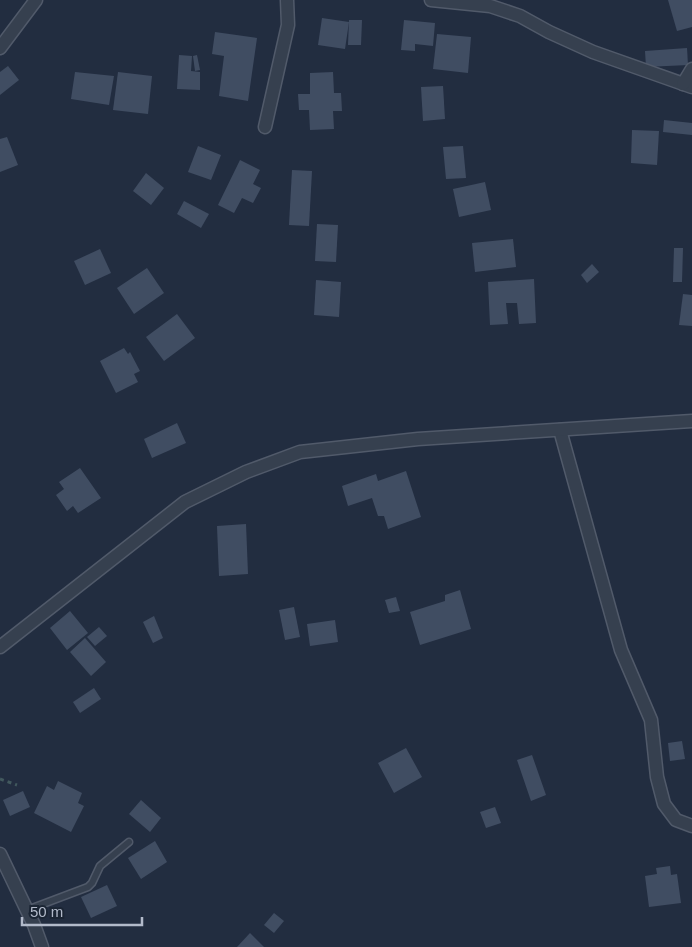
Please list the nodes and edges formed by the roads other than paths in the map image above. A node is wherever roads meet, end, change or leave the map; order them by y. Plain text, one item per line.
1 (36, 0) edge
2 (286, 0) edge
3 (432, 0) edge
4 (0, 48) edge
5 (692, 69) edge
6 (688, 85) edge
7 (266, 127) dead end
8 (692, 420) edge
9 (560, 430) junction
10 (0, 647) edge
11 (692, 826) edge
12 (129, 842) dead end
13 (0, 854) edge
14 (27, 910) junction
15 (42, 947) edge

1 - 4 street
2 - 7 street
3 - 6 street
5 - 6 street
8 - 9 street
9 - 10 street
9 - 11 street
12 - 14 lane
13 - 14 street
14 - 15 street

